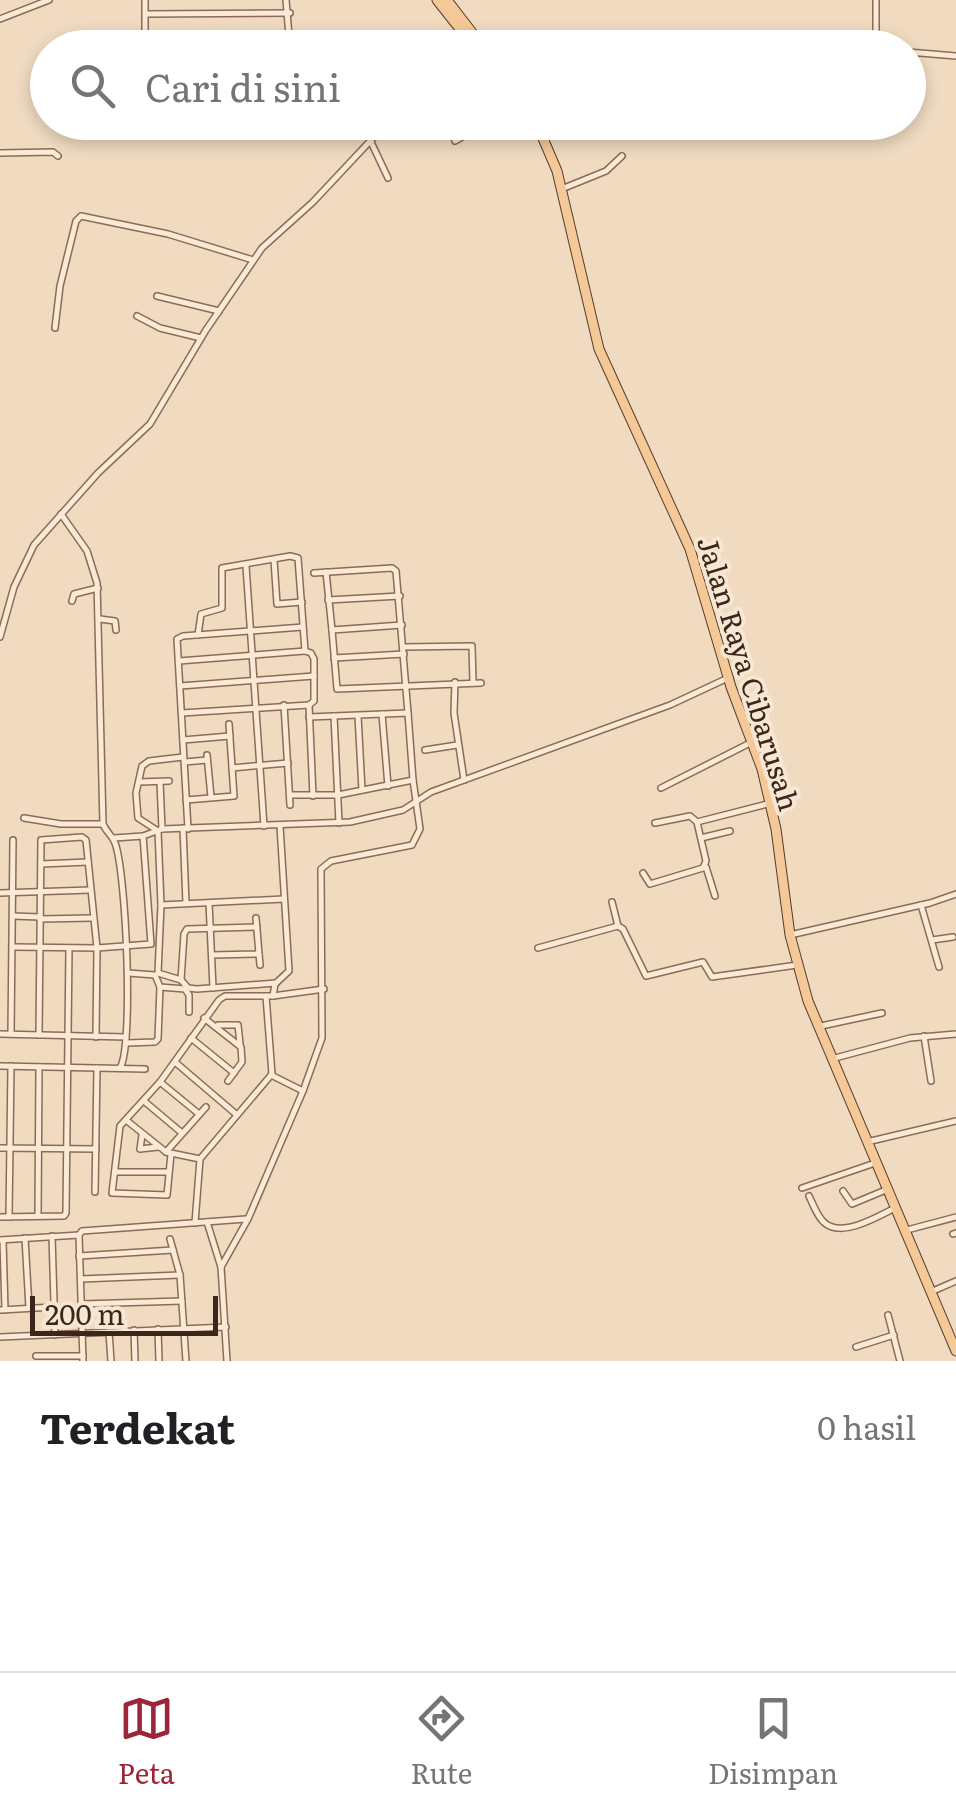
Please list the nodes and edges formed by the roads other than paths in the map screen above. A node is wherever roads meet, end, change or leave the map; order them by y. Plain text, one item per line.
1 (48, 0) edge
2 (145, 0) edge
3 (286, 0) edge
4 (437, 0) edge
5 (446, 0) edge
6 (876, 0) edge
7 (146, 14) junction
8 (290, 14) junction
9 (0, 19) edge
10 (146, 30) edge
11 (290, 30) edge
12 (463, 30) edge
13 (466, 30) edge
14 (876, 30) edge
15 (926, 54) edge
16 (956, 56) edge
17 (458, 140) edge
18 (545, 140) edge
19 (547, 140) edge
20 (372, 142) joint
21 (455, 142) dead end
22 (0, 153) edge
23 (58, 156) dead end
24 (622, 156) dead end
25 (388, 178) dead end
26 (564, 188) junction
27 (253, 260) junction
28 (158, 296) dead end
29 (219, 310) junction
30 (137, 316) dead end
31 (55, 328) dead end
32 (201, 338) junction
33 (61, 514) junction
34 (274, 560) junction
35 (246, 566) junction
36 (314, 572) dead end
37 (326, 572) junction
38 (98, 588) junction
39 (400, 596) junction
40 (328, 600) junction
41 (72, 601) dead end
42 (302, 602) junction
43 (100, 619) junction
44 (402, 624) junction
45 (304, 627) junction
46 (116, 630) dead end
47 (332, 630) junction
48 (251, 632) junction
49 (198, 635) junction
50 (0, 636) edge
51 (305, 651) junction
52 (404, 651) junction
53 (253, 656) junction
54 (334, 658) junction
55 (178, 662) junction
56 (314, 676) junction
57 (255, 680) junction
58 (455, 682) junction
59 (473, 682) junction
60 (481, 682) dead end
61 (731, 682) junction
62 (408, 684) junction
63 (180, 686) junction
64 (738, 701) junction
65 (284, 705) junction
66 (308, 705) junction
67 (256, 707) junction
68 (182, 712) junction
69 (408, 713) junction
70 (382, 714) junction
71 (334, 716) junction
72 (358, 716) junction
73 (309, 717) junction
74 (229, 724) dead end
75 (230, 736) junction
76 (183, 740) junction
77 (753, 742) junction
78 (457, 745) junction
79 (425, 750) dead end
80 (184, 759) junction
81 (288, 763) junction
82 (260, 766) junction
83 (232, 768) junction
84 (413, 780) junction
85 (464, 780) junction
86 (169, 781) dead end
87 (139, 782) junction
88 (160, 782) junction
89 (388, 786) junction
90 (661, 788) dead end
91 (362, 790) junction
92 (290, 795) junction
93 (234, 796) junction
94 (313, 796) junction
95 (338, 796) junction
96 (211, 798) junction
97 (186, 800) junction
98 (771, 803) junction
99 (290, 805) dead end
100 (235, 809) dead end
101 (417, 809) junction
102 (24, 818) dead end
103 (697, 822) junction
104 (339, 823) junction
105 (655, 823) dead end
106 (103, 824) junction
107 (280, 825) junction
108 (264, 826) junction
109 (186, 828) junction
110 (160, 830) junction
111 (730, 832) dead end
112 (143, 836) junction
113 (113, 838) junction
114 (701, 838) junction
115 (13, 840) dead end
116 (88, 862) junction
117 (41, 864) junction
118 (706, 867) junction
119 (643, 872) dead end
120 (40, 890) junction
121 (90, 890) junction
122 (0, 892) edge
123 (12, 893) junction
124 (956, 894) edge
125 (714, 896) dead end
126 (284, 898) junction
127 (612, 902) dead end
128 (186, 903) junction
129 (209, 903) junction
130 (161, 905) junction
131 (921, 905) junction
132 (12, 916) junction
133 (40, 918) junction
134 (93, 918) junction
135 (256, 918) dead end
136 (618, 926) junction
137 (257, 927) junction
138 (210, 928) junction
139 (791, 934) junction
140 (954, 937) dead end
141 (932, 940) junction
142 (40, 948) junction
143 (69, 948) junction
144 (97, 948) junction
145 (127, 948) junction
146 (538, 948) dead end
147 (12, 950) junction
148 (0, 954) edge
149 (259, 954) junction
150 (212, 955) junction
151 (260, 965) dead end
152 (797, 965) junction
153 (939, 966) dead end
154 (128, 973) junction
155 (181, 980) junction
156 (276, 984) junction
157 (160, 987) junction
158 (213, 988) junction
159 (324, 989) junction
160 (270, 996) junction
161 (188, 1012) dead end
162 (882, 1013) dead end
163 (204, 1018) junction
164 (216, 1025) junction
165 (821, 1026) junction
166 (0, 1034) edge
167 (11, 1034) junction
168 (956, 1034) edge
169 (40, 1035) junction
170 (68, 1036) junction
171 (924, 1036) junction
172 (96, 1037) junction
173 (191, 1038) junction
174 (126, 1040) junction
175 (240, 1047) junction
176 (835, 1058) junction
177 (175, 1062) junction
178 (0, 1066) edge
179 (11, 1066) junction
180 (39, 1067) junction
181 (68, 1067) junction
182 (97, 1068) junction
183 (120, 1068) junction
184 (144, 1069) dead end
185 (234, 1073) junction
186 (271, 1076) junction
187 (228, 1080) dead end
188 (160, 1082) junction
189 (931, 1082) dead end
190 (304, 1091) junction
191 (144, 1101) junction
192 (206, 1106) dead end
193 (199, 1114) junction
194 (238, 1115) junction
195 (126, 1120) junction
196 (956, 1121) edge
197 (182, 1133) junction
198 (142, 1135) junction
199 (871, 1142) junction
200 (158, 1147) junction
201 (0, 1148) edge
202 (10, 1148) junction
203 (39, 1148) junction
204 (67, 1149) junction
205 (96, 1149) junction
206 (169, 1153) junction
207 (200, 1160) junction
208 (878, 1162) junction
209 (115, 1172) junction
210 (169, 1172) junction
211 (802, 1188) dead end
212 (888, 1189) junction
213 (844, 1191) dead end
214 (95, 1192) dead end
215 (167, 1195) junction
216 (809, 1196) dead end
217 (167, 1204) dead end
218 (896, 1208) junction
219 (38, 1216) junction
220 (956, 1216) edge
221 (0, 1217) edge
222 (8, 1217) junction
223 (248, 1219) junction
224 (207, 1222) junction
225 (195, 1223) junction
226 (905, 1226) junction
227 (79, 1234) junction
228 (52, 1236) junction
229 (25, 1238) junction
230 (170, 1239) dead end
231 (1, 1240) edge
232 (174, 1250) junction
233 (79, 1256) junction
234 (221, 1267) junction
235 (180, 1275) junction
236 (81, 1279) junction
237 (956, 1281) edge
238 (933, 1290) junction
239 (182, 1300) junction
240 (82, 1304) junction
241 (29, 1308) junction
242 (54, 1308) junction
243 (2, 1310) edge
244 (888, 1315) dead end
245 (226, 1328) junction
246 (158, 1329) junction
247 (184, 1329) junction
248 (134, 1330) junction
249 (109, 1332) junction
250 (82, 1333) junction
251 (56, 1335) junction
252 (894, 1336) junction
253 (0, 1338) edge
254 (856, 1347) dead end
255 (956, 1348) edge
256 (36, 1356) dead end
257 (83, 1358) edge
258 (111, 1361) edge
259 (135, 1361) edge
260 (159, 1361) edge
261 (186, 1361) edge
262 (228, 1361) edge
263 (900, 1361) edge

1 - 9 street
2 - 7 street
3 - 8 street
4 - 12 main road
5 - 13 main road
6 - 14 street
7 - 8 street
7 - 10 street
8 - 11 street
15 - 16 street
17 - 21 street
18 - 61 main road, Jalan Raya Cibarusah
19 - 26 main road, Jalan Raya Cibarusah
20 - 25 street
20 - 27 street
22 - 23 street
24 - 26 street
26 - 61 main road, Jalan Raya Cibarusah
27 - 29 street
27 - 31 street
28 - 29 street
29 - 32 street
30 - 32 street
32 - 33 street
33 - 38 street
33 - 50 street
34 - 35 street
34 - 42 street
34 - 42 street
35 - 48 street
35 - 49 street
36 - 37 street
37 - 39 street
37 - 40 street
38 - 41 street
38 - 43 street
39 - 40 street
39 - 44 street
40 - 47 street
42 - 45 street
43 - 46 street
43 - 106 street
44 - 47 street
44 - 52 street
45 - 48 street
45 - 51 street
47 - 54 street
48 - 49 street
48 - 53 street
49 - 55 street
51 - 53 street
51 - 56 street
52 - 54 street
52 - 59 street
52 - 62 street
53 - 55 street
53 - 57 street
54 - 62 street
55 - 63 street
56 - 57 street
56 - 66 street
57 - 63 street
57 - 67 street
58 - 59 street
58 - 62 street
58 - 78 street
59 - 60 street
61 - 64 main road, Jalan Raya Cibarusah
61 - 85 street
62 - 69 street
63 - 68 street
64 - 77 main road, Jalan Raya Cibarusah
64 - 139 main road, Jalan Raya Cibarusah
65 - 66 street
65 - 67 street
65 - 81 street
66 - 73 street
67 - 68 street
67 - 82 street
68 - 76 street
69 - 70 street
69 - 84 street
70 - 72 street
70 - 89 street
71 - 72 street
71 - 73 street
71 - 95 street
72 - 91 street
73 - 94 street
74 - 75 street
75 - 76 street
75 - 83 street
76 - 80 street
77 - 90 street
77 - 98 main road, Jalan Raya Cibarusah
78 - 79 street
78 - 85 street
80 - 87 street
80 - 96 street
80 - 97 street
81 - 82 street
81 - 92 street
82 - 83 street
82 - 108 street
83 - 93 street
84 - 89 street
84 - 101 street
85 - 101 street
86 - 88 street
87 - 88 street
87 - 110 street
88 - 110 street
89 - 91 street
91 - 95 street
92 - 94 street
92 - 99 street
93 - 96 street
93 - 100 street
94 - 95 street
95 - 104 street
96 - 97 street
97 - 109 street
98 - 103 street
98 - 139 main road, Jalan Raya Cibarusah
101 - 104 street
101 - 159 street
102 - 106 street
103 - 105 street
103 - 114 street
104 - 107 street
106 - 113 street
107 - 108 street
107 - 126 street
108 - 109 street
109 - 110 street
109 - 128 street
110 - 112 street
110 - 130 street
111 - 114 street
112 - 113 street
112 - 145 street
113 - 145 street
114 - 118 street
115 - 123 street
116 - 117 street
116 - 117 street
116 - 121 street
117 - 120 street
118 - 119 street
118 - 125 street
120 - 121 street
120 - 123 street
120 - 133 street
121 - 134 street
122 - 123 street
123 - 132 street
124 - 131 street
126 - 129 street
126 - 156 street
127 - 136 street
128 - 129 street
128 - 130 street
129 - 138 street
130 - 155 street
131 - 139 street
131 - 141 street
132 - 133 street
132 - 147 street
133 - 134 street
133 - 142 street
134 - 144 street
135 - 137 street
136 - 146 street
136 - 152 street
137 - 138 street
137 - 149 street
138 - 150 street
138 - 155 street
139 - 152 main road, Jalan Raya Cibarusah
139 - 165 main road, Jalan Raya Cibarusah
140 - 141 street
141 - 153 street
142 - 143 street
142 - 147 street
142 - 169 street
143 - 144 street
143 - 170 street
144 - 145 street
144 - 172 street
145 - 154 street
147 - 148 street
147 - 167 street
149 - 150 street
149 - 151 street
150 - 158 street
152 - 208 main road, Jalan Raya Cibarusah
154 - 157 street
154 - 174 street
155 - 158 street
156 - 158 street
156 - 160 street
157 - 161 street
157 - 174 street
159 - 160 street
159 - 190 street
160 - 163 street
160 - 186 street
162 - 165 street
163 - 164 street
163 - 173 street
164 - 175 street
164 - 175 street
165 - 176 main road, Jalan Raya Cibarusah
166 - 167 street
167 - 169 street
168 - 171 street
169 - 170 street
170 - 172 street
170 - 181 street
171 - 176 street
171 - 189 street
172 - 174 street
173 - 177 street
173 - 185 street
174 - 183 street
175 - 185 street
176 - 199 main road, Jalan Raya Cibarusah
177 - 188 street
177 - 194 street
178 - 179 street
179 - 180 street
179 - 202 street
180 - 181 street
180 - 203 street
181 - 182 street
181 - 204 street
182 - 183 street
182 - 205 street
183 - 184 street
185 - 187 street
186 - 190 street
186 - 194 street
188 - 191 street
188 - 193 street
190 - 223 street
191 - 195 street
191 - 197 street
192 - 193 street
193 - 197 street
194 - 207 street
195 - 198 street
195 - 209 street
196 - 199 street
197 - 206 street
198 - 200 street
198 - 200 street
199 - 226 main road, Jalan Raya Cibarusah
200 - 206 street
201 - 202 street
202 - 203 street
202 - 222 street
203 - 204 street
203 - 219 street
204 - 205 street
204 - 219 street
205 - 214 street
206 - 207 street
206 - 210 street
207 - 225 street
208 - 211 street
208 - 212 main road, Jalan Raya Cibarusah
209 - 210 street
209 - 215 street
210 - 215 street
212 - 213 street
212 - 218 main road, Jalan Raya Cibarusah
215 - 217 street
216 - 218 street
218 - 226 main road, Jalan Raya Cibarusah
219 - 222 street
220 - 226 street
221 - 222 street
223 - 224 street
223 - 234 street
224 - 225 street
224 - 234 street
225 - 227 street
226 - 238 main road, Jalan Raya Cibarusah
226 - 255 main road, Jalan Raya Cibarusah
227 - 228 street
227 - 233 street
228 - 229 street
228 - 242 street
229 - 231 street
229 - 241 street
230 - 232 street
231 - 243 street
232 - 233 street
232 - 235 street
233 - 236 street
234 - 245 street
235 - 236 street
235 - 239 street
236 - 240 street
237 - 238 street
238 - 255 main road, Jalan Raya Cibarusah
239 - 240 street
239 - 247 street
240 - 250 street
241 - 242 street
241 - 243 street
242 - 251 street
244 - 252 street
245 - 247 street
245 - 262 street
246 - 247 street
246 - 248 street
246 - 260 street
247 - 261 street
248 - 249 street
248 - 259 street
249 - 250 street
249 - 258 street
250 - 251 street
250 - 257 street
251 - 253 street
252 - 254 street
252 - 263 street
256 - 257 street

